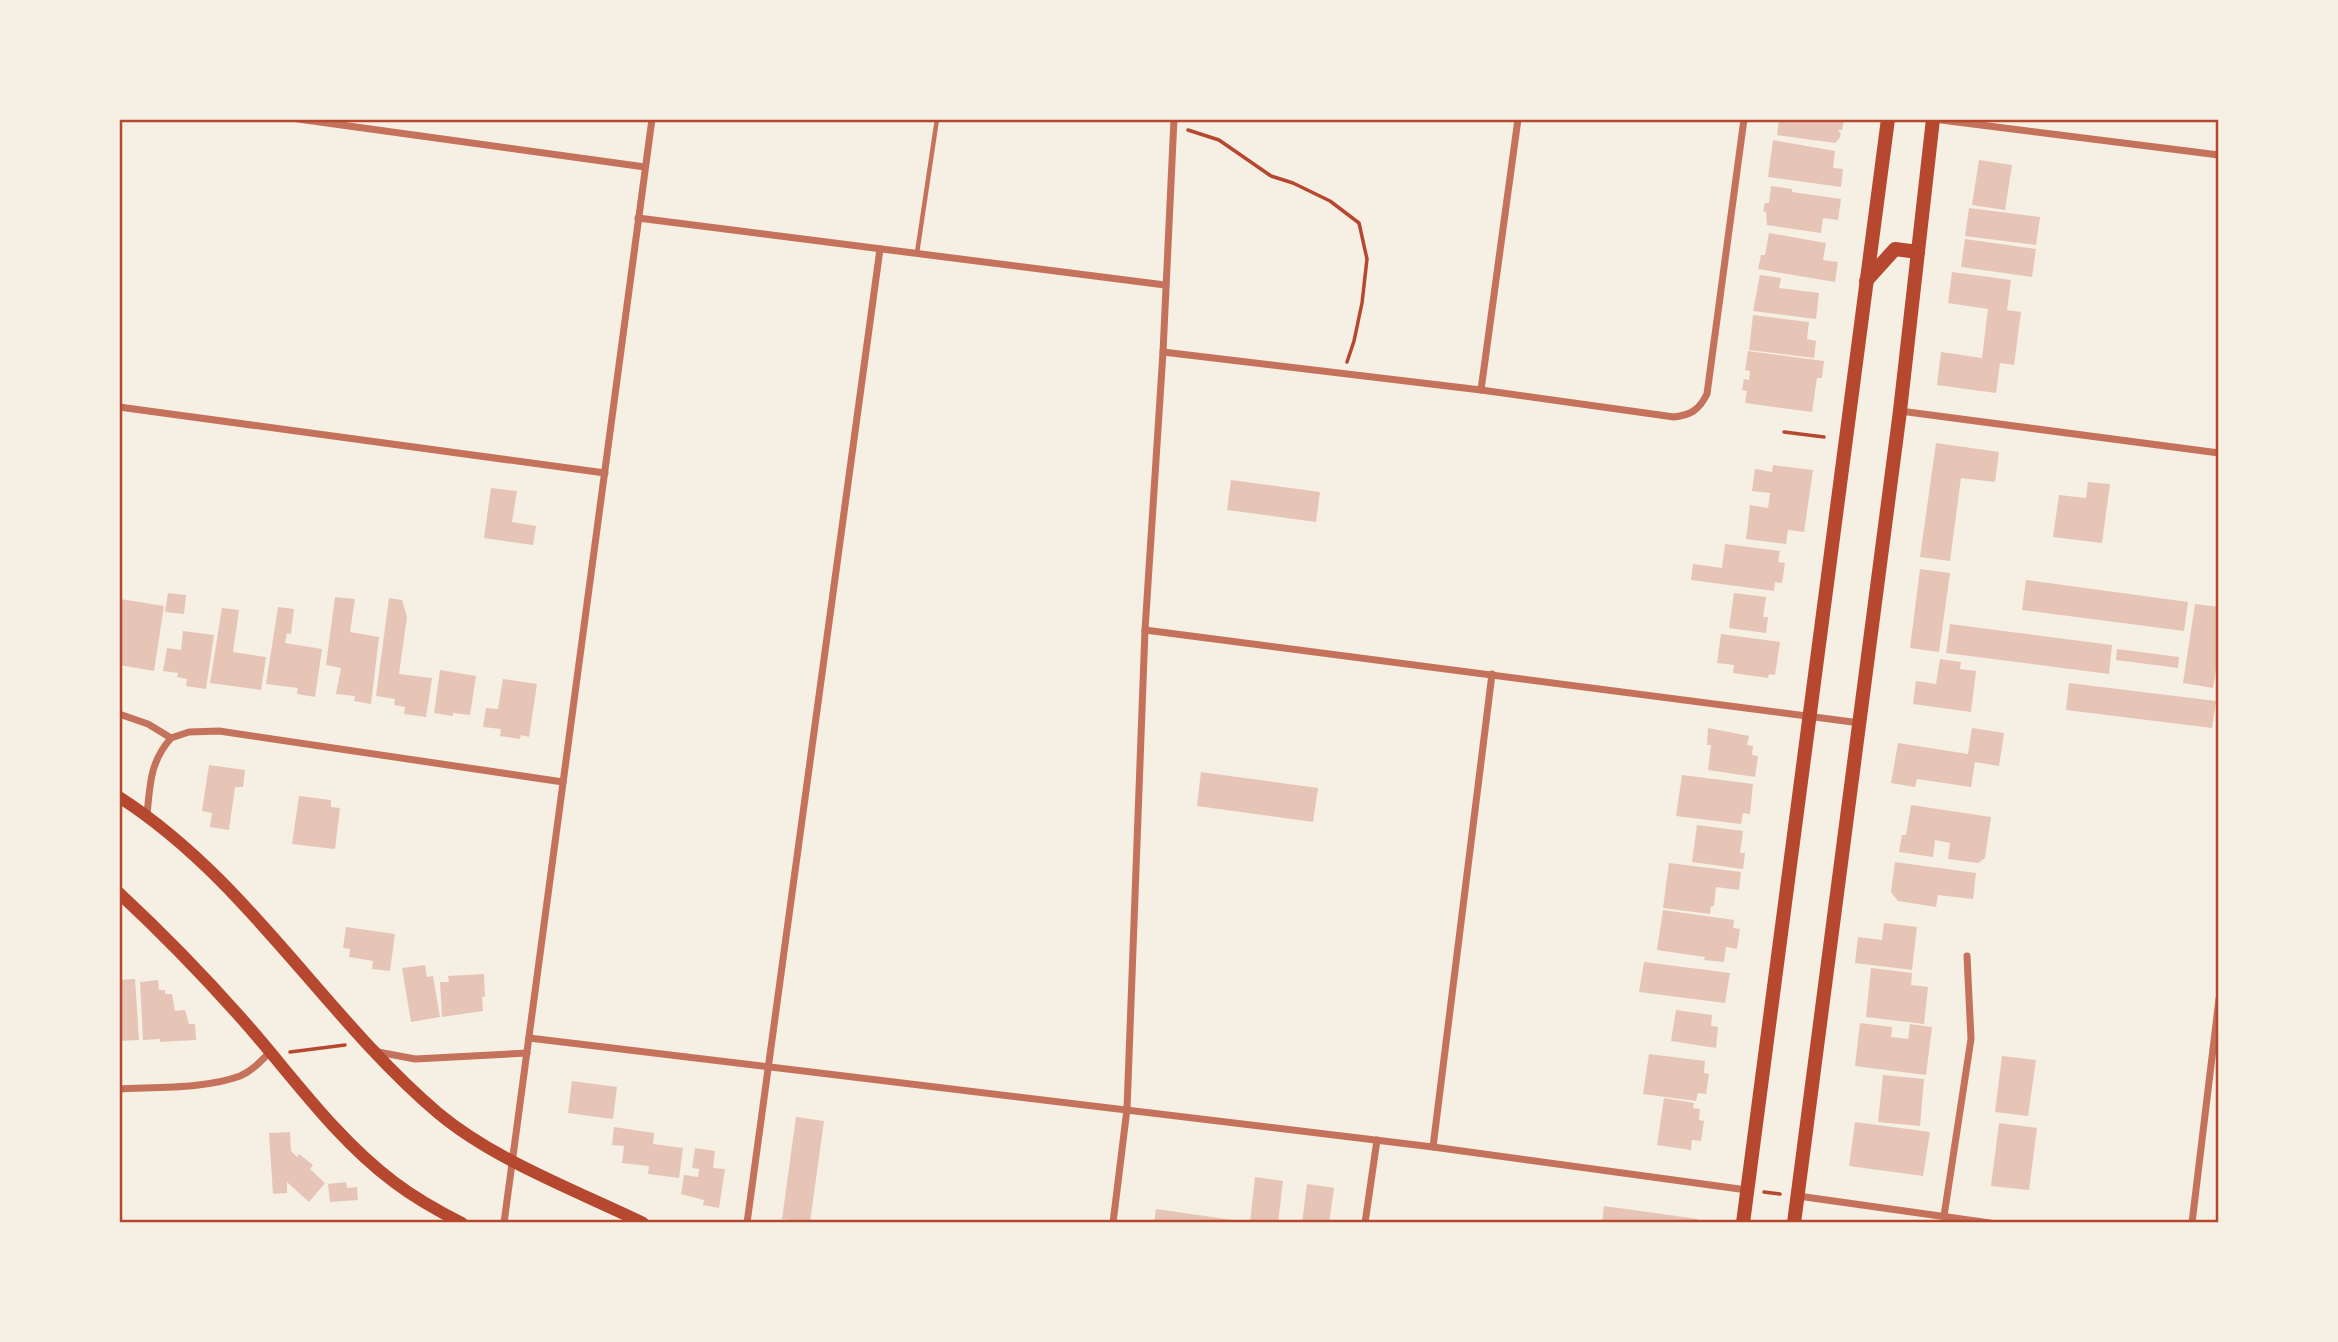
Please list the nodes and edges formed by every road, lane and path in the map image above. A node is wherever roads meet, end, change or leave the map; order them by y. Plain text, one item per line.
1 (298, 119) edge
2 (652, 119) edge
3 (937, 119) edge
4 (1174, 119) edge
5 (1518, 119) edge
6 (1744, 119) edge
7 (1888, 119) edge
8 (1933, 119) edge
9 (1173, 129) junction
10 (2219, 155) edge
11 (645, 167) junction
12 (638, 218) junction
13 (880, 249) junction
14 (1917, 252) junction
15 (917, 253) junction
16 (1866, 281) junction
17 (1165, 285) junction
18 (1163, 352) junction
19 (1342, 374) junction
20 (1481, 390) junction
21 (119, 407) edge
22 (1900, 411) junction
23 (1784, 432) dead end
24 (1824, 437) dead end
25 (2219, 453) edge
26 (605, 473) junction
27 (1145, 630) junction
28 (1492, 674) junction
29 (119, 714) edge
30 (1808, 716) junction
31 (1860, 723) junction
32 (171, 738) junction
33 (563, 782) junction
34 (119, 797) edge
35 (147, 815) junction
36 (119, 893) edge
37 (1967, 956) dead end
38 (2219, 999) edge
39 (529, 1038) junction
40 (372, 1047) junction
41 (527, 1053) junction
42 (273, 1057) junction
43 (769, 1066) junction
44 (119, 1089) edge
45 (1127, 1109) junction
46 (1377, 1140) junction
47 (1433, 1147) junction
48 (513, 1160) junction
49 (1748, 1190) junction
50 (1797, 1196) junction
51 (1944, 1216) junction
52 (462, 1223) edge
53 (504, 1223) edge
54 (643, 1223) edge
55 (747, 1223) edge
56 (1113, 1223) edge
57 (1365, 1223) edge
58 (1743, 1223) edge
59 (1794, 1223) edge
60 (1990, 1223) edge
61 (2192, 1223) edge

1 - 11 street
2 - 11 street
3 - 15 lane
4 - 9 street
5 - 20 street
6 - 20 street
7 - 16 main road
8 - 10 street
8 - 14 main road
9 - 17 street
9 - 19 path
11 - 12 street
12 - 13 street
12 - 26 street
13 - 15 street
13 - 43 street
14 - 16 main road
14 - 22 main road
15 - 17 street
16 - 30 main road
17 - 18 street
18 - 19 street
18 - 27 street
19 - 20 street
21 - 26 street
22 - 25 street
22 - 31 main road
23 - 24 path
26 - 33 street
27 - 28 street
27 - 45 street
28 - 30 street
28 - 47 street
29 - 32 street
30 - 31 street
30 - 49 main road
31 - 50 main road
32 - 33 street
32 - 35 street
33 - 39 street
34 - 35 main road
35 - 40 main road
36 - 42 main road
37 - 51 street
38 - 61 street
39 - 41 street
39 - 43 street
40 - 41 street
40 - 42 path
40 - 48 main road
41 - 48 street
42 - 44 street
42 - 52 main road
43 - 45 street
43 - 55 street
45 - 46 street
45 - 56 street
46 - 47 street
46 - 57 street
47 - 49 street
48 - 53 street
48 - 54 main road
49 - 50 path
49 - 58 main road
50 - 51 street
50 - 59 main road
51 - 60 street

